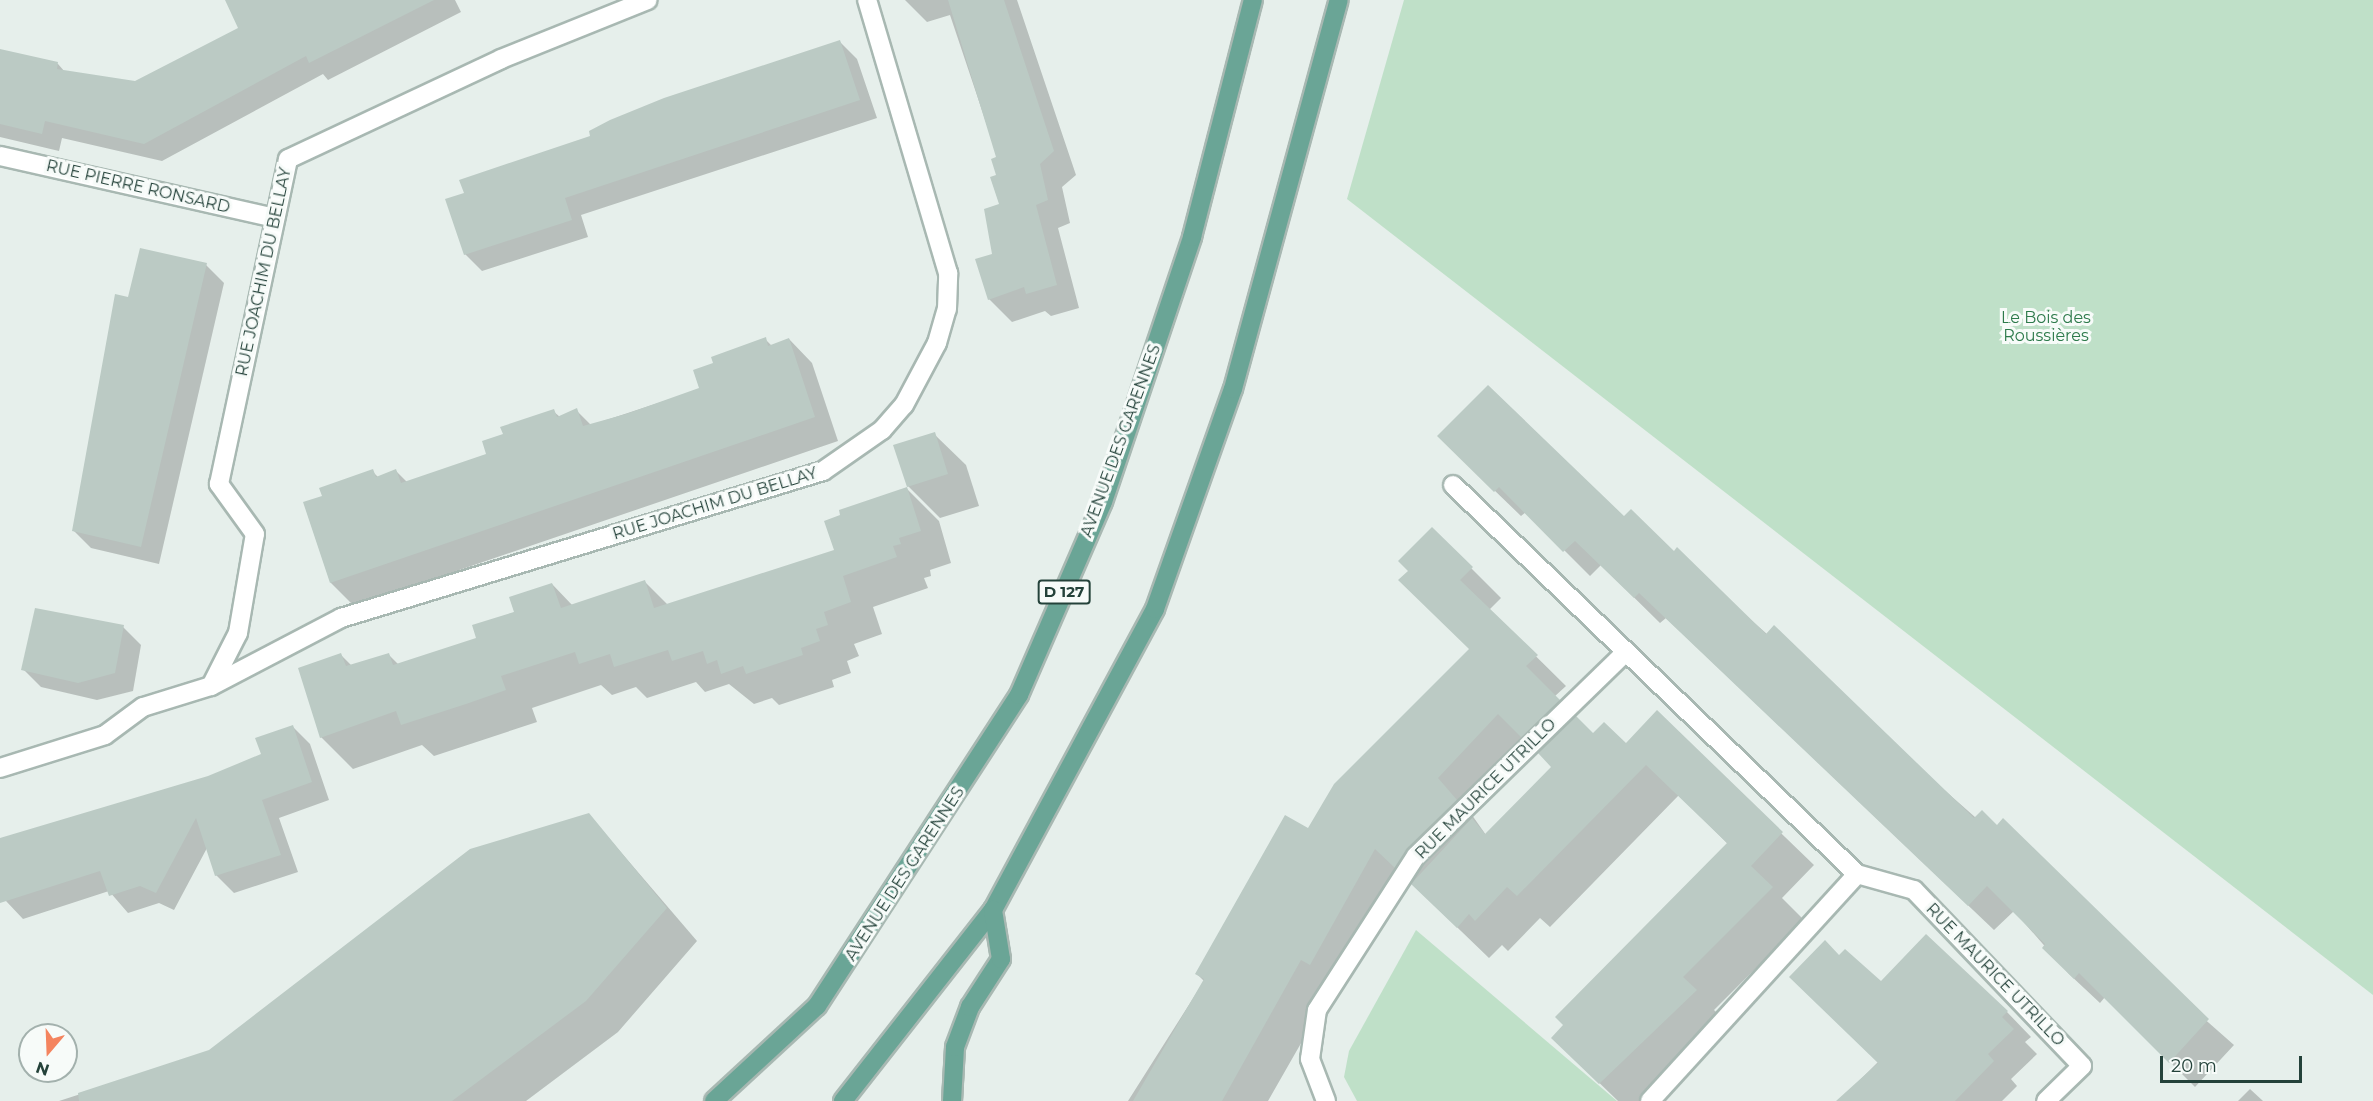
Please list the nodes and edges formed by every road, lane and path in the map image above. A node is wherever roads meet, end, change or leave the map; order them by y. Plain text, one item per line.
1 (648, 0) edge
2 (867, 0) edge
3 (1253, 0) edge
4 (1339, 0) edge
5 (0, 156) edge
6 (275, 218) junction
7 (1453, 484) dead end
8 (1625, 653) junction
9 (210, 686) junction
10 (0, 768) edge
11 (1857, 874) junction
12 (993, 910) junction
13 (714, 1101) edge
14 (843, 1101) edge
15 (952, 1101) edge
16 (1326, 1101) edge
17 (1650, 1101) edge
18 (2046, 1101) edge

1 - 6 street, RUE JOACHIM DU BELLAY
2 - 9 street, RUE JOACHIM DU BELLAY
3 - 13 main road, AVENUE DES GARENNES / D 127
4 - 12 main road
5 - 6 street, RUE PIERRE RONSARD
6 - 9 street, RUE JOACHIM DU BELLAY
7 - 8 street, RUE MAURICE UTRILLO
8 - 11 street, RUE MAURICE UTRILLO
8 - 16 street, RUE MAURICE UTRILLO
9 - 10 street, RUE JOACHIM DU BELLAY
11 - 17 street
11 - 18 street, RUE MAURICE UTRILLO
12 - 14 main road
12 - 15 main road

